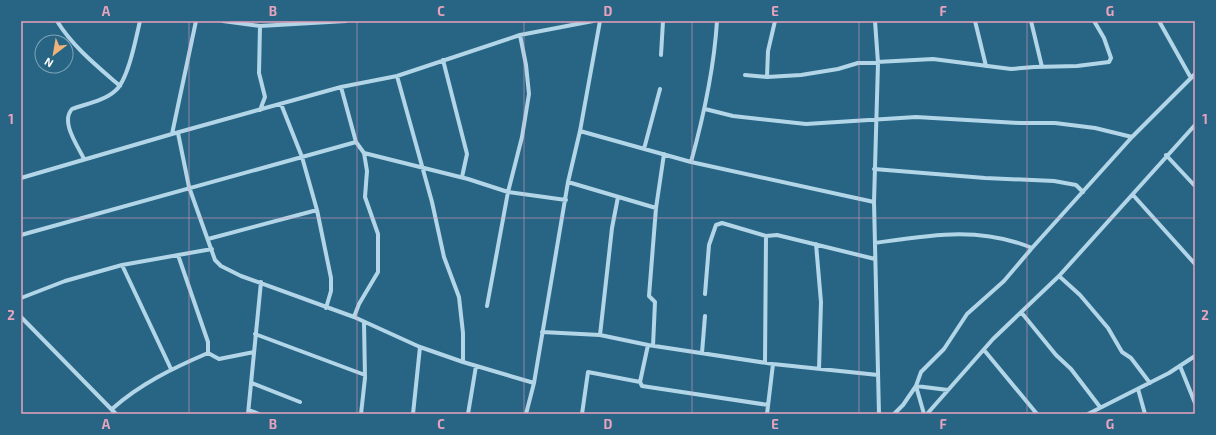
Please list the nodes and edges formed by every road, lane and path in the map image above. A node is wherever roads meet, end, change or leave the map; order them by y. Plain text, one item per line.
1 (57, 21) edge
2 (140, 21) edge
3 (196, 21) edge
4 (223, 21) edge
5 (346, 21) edge
6 (593, 21) edge
7 (600, 21) edge
8 (663, 21) edge
9 (717, 21) edge
10 (775, 21) edge
11 (876, 21) edge
12 (975, 21) edge
13 (1031, 21) edge
14 (1094, 21) edge
15 (1159, 21) edge
16 (260, 26) junction
17 (520, 35) junction
18 (661, 55) dead end
19 (443, 60) junction
20 (878, 63) junction
21 (986, 66) junction
22 (1042, 67) junction
23 (1195, 74) edge
24 (745, 75) dead end
25 (397, 76) junction
26 (767, 77) junction
27 (1191, 78) junction
28 (120, 86) junction
29 (341, 87) junction
30 (660, 89) dead end
31 (281, 104) junction
32 (705, 109) junction
33 (260, 110) junction
34 (875, 118) junction
35 (1195, 125) edge
36 (580, 132) junction
37 (178, 133) junction
38 (172, 134) junction
39 (1132, 137) junction
40 (356, 142) junction
41 (644, 149) junction
42 (364, 153) junction
43 (664, 154) junction
44 (1166, 155) junction
45 (302, 157) junction
46 (84, 159) junction
47 (691, 162) junction
48 (421, 167) junction
49 (874, 169) junction
50 (462, 177) junction
51 (21, 178) edge
52 (568, 182) junction
53 (1195, 186) edge
54 (189, 187) junction
55 (508, 192) junction
56 (1083, 192) junction
57 (1133, 195) junction
58 (618, 196) junction
59 (566, 200) junction
60 (874, 202) junction
61 (656, 208) junction
62 (317, 210) junction
63 (21, 234) edge
64 (766, 236) junction
65 (208, 239) junction
66 (875, 243) junction
67 (816, 244) junction
68 (1032, 248) junction
69 (212, 250) junction
70 (178, 255) junction
71 (875, 259) junction
72 (1195, 264) edge
73 (122, 265) junction
74 (1059, 276) junction
75 (261, 282) junction
76 (705, 294) dead end
77 (21, 298) edge
78 (487, 306) dead end
79 (326, 308) junction
80 (1022, 312) junction
81 (705, 316) dead end
82 (21, 317) edge
83 (354, 317) junction
84 (364, 322) junction
85 (542, 332) junction
86 (255, 334) junction
87 (600, 336) junction
88 (648, 345) junction
89 (653, 346) junction
90 (420, 347) junction
91 (984, 350) junction
92 (254, 352) junction
93 (208, 353) junction
94 (702, 353) junction
95 (1195, 356) edge
96 (463, 362) junction
97 (765, 362) junction
98 (773, 364) junction
99 (476, 366) junction
100 (1180, 366) junction
101 (171, 369) junction
102 (819, 369) junction
103 (365, 375) junction
104 (878, 375) junction
105 (640, 382) junction
106 (252, 383) junction
107 (534, 383) junction
108 (1150, 383) junction
109 (916, 386) junction
110 (1138, 389) junction
111 (948, 390) junction
112 (300, 402) dead end
113 (1195, 403) edge
114 (768, 405) junction
115 (1100, 408) junction
116 (112, 409) junction
117 (248, 412) edge
118 (116, 414) edge
119 (259, 414) edge
120 (361, 414) edge
121 (414, 414) edge
122 (468, 414) edge
123 (526, 414) edge
124 (582, 414) edge
125 (767, 414) edge
126 (879, 414) edge
127 (894, 414) edge
128 (926, 414) edge
129 (1037, 414) edge
130 (1088, 414) edge
131 (1145, 414) edge

1 - 28 street
2 - 28 street
3 - 38 street
4 - 16 street
5 - 16 street
6 - 17 street
7 - 36 street
8 - 18 street
9 - 32 street
10 - 26 street
11 - 20 street
12 - 21 street
13 - 22 street
14 - 22 street
15 - 27 street
16 - 33 street
17 - 19 street
17 - 55 street
19 - 25 street
19 - 50 street
20 - 21 street
20 - 26 street
20 - 34 street
21 - 22 street
23 - 27 street
24 - 26 street
25 - 29 street
25 - 48 street
27 - 39 street
28 - 46 street
29 - 31 street
29 - 40 street
30 - 41 street
31 - 33 street
31 - 45 street
32 - 34 street
32 - 47 street
33 - 37 street
34 - 39 street
34 - 49 street
35 - 44 street
36 - 41 street
36 - 52 street
37 - 38 street
37 - 54 street
38 - 46 street
39 - 56 street
40 - 42 street
40 - 45 street
41 - 43 street
42 - 48 street
42 - 83 street
43 - 47 street
43 - 61 street
44 - 53 street
44 - 57 street
45 - 54 street
45 - 62 street
46 - 51 street
47 - 60 street
48 - 50 street
48 - 96 street
49 - 56 street
49 - 60 street
50 - 55 street
52 - 58 street
52 - 59 street
54 - 63 street
54 - 65 street
55 - 59 street
55 - 78 street
56 - 68 street
57 - 72 street
57 - 74 street
58 - 61 street
58 - 87 street
59 - 85 street
60 - 66 street
61 - 89 street
62 - 65 street
62 - 79 street
64 - 67 street
64 - 76 street
64 - 97 street
65 - 69 street
66 - 68 street
66 - 71 street
67 - 71 street
67 - 102 street
68 - 109 street
69 - 70 street
69 - 75 street
70 - 73 street
70 - 93 street
71 - 104 street
73 - 77 street
73 - 101 street
74 - 80 street
74 - 108 street
75 - 79 street
75 - 86 street
79 - 83 street
80 - 91 street
80 - 115 street
81 - 94 street
82 - 116 street
83 - 84 street
84 - 90 street
84 - 103 street
85 - 87 street
85 - 107 street
86 - 92 street
86 - 103 street
87 - 88 street
88 - 89 street
88 - 105 street
89 - 94 street
90 - 96 street
90 - 121 street
91 - 111 street
91 - 129 street
92 - 93 street
92 - 106 street
93 - 101 street
94 - 97 street
95 - 100 street
96 - 99 street
97 - 98 street
98 - 102 street
98 - 114 street
99 - 107 street
99 - 122 street
100 - 108 street
100 - 113 street
101 - 116 street
102 - 104 street
103 - 120 street
104 - 126 street
105 - 114 street
105 - 124 street
106 - 112 street
106 - 117 street
107 - 123 street
108 - 110 street
109 - 111 street
109 - 127 street
109 - 128 street
110 - 115 street
110 - 131 street
111 - 128 street
114 - 125 street
115 - 130 street
116 - 118 street
117 - 119 street

